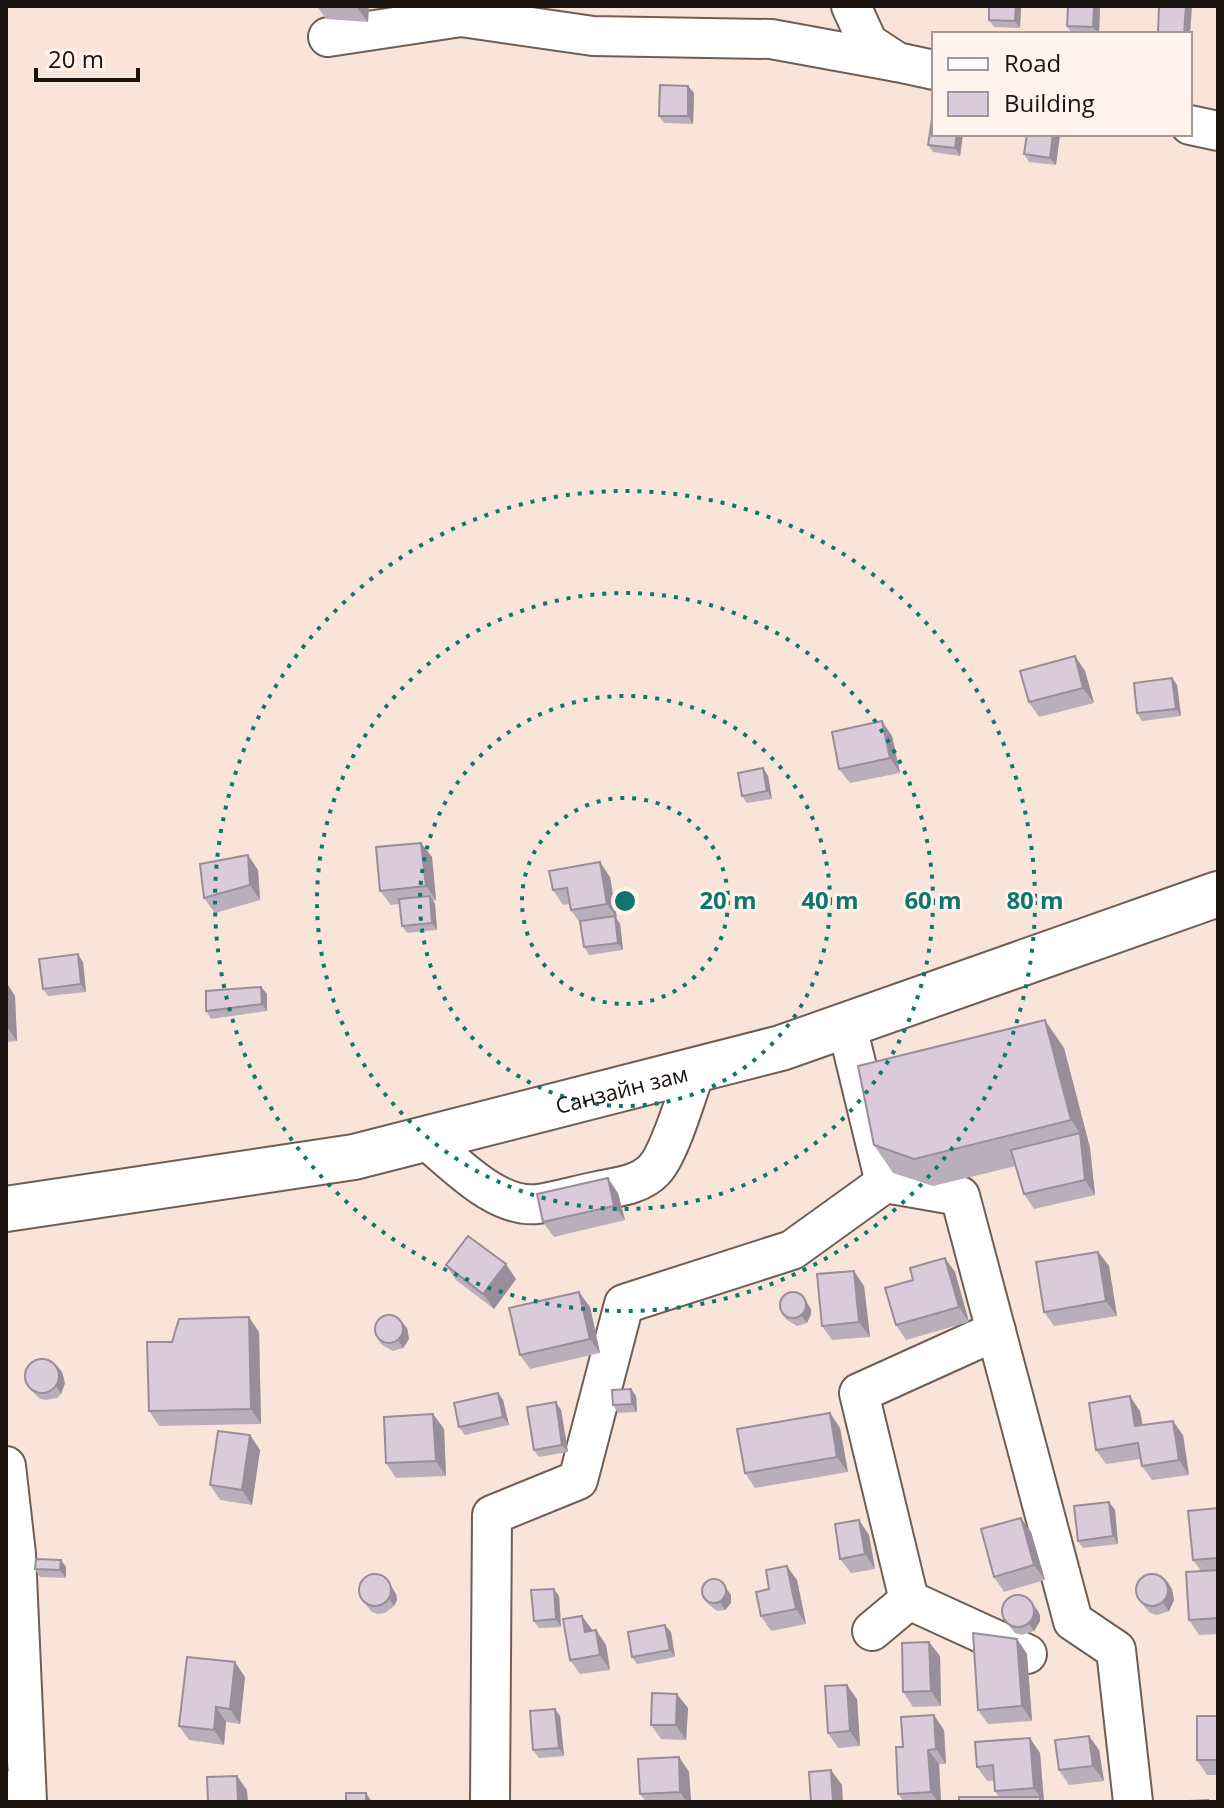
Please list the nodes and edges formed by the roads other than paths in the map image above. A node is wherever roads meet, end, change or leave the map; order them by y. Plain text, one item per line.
1 (851, 6) edge
2 (447, 12) edge
3 (328, 37) dead end
4 (897, 62) junction
5 (932, 70) edge
6 (1192, 125) edge
7 (1218, 131) edge
8 (1218, 894) edge
9 (847, 1026) junction
10 (696, 1069) junction
11 (425, 1139) junction
12 (885, 1183) junction
13 (6, 1209) edge
14 (996, 1331) junction
15 (6, 1466) edge
16 (909, 1600) junction
17 (872, 1631) dead end
18 (1027, 1654) dead end
19 (27, 1802) edge
20 (490, 1802) edge
21 (1133, 1802) edge

1 - 4 street
2 - 3 street
2 - 4 street
4 - 5 street
6 - 7 street
8 - 9 main road, Санзайн зам
9 - 10 main road, Санзайн зам
9 - 12 street
10 - 11 main road, Санзайн зам
10 - 11 street
11 - 13 main road, Санзайн зам
12 - 14 street
12 - 20 street
14 - 16 street
14 - 21 street
15 - 19 street
16 - 17 street
16 - 18 street

